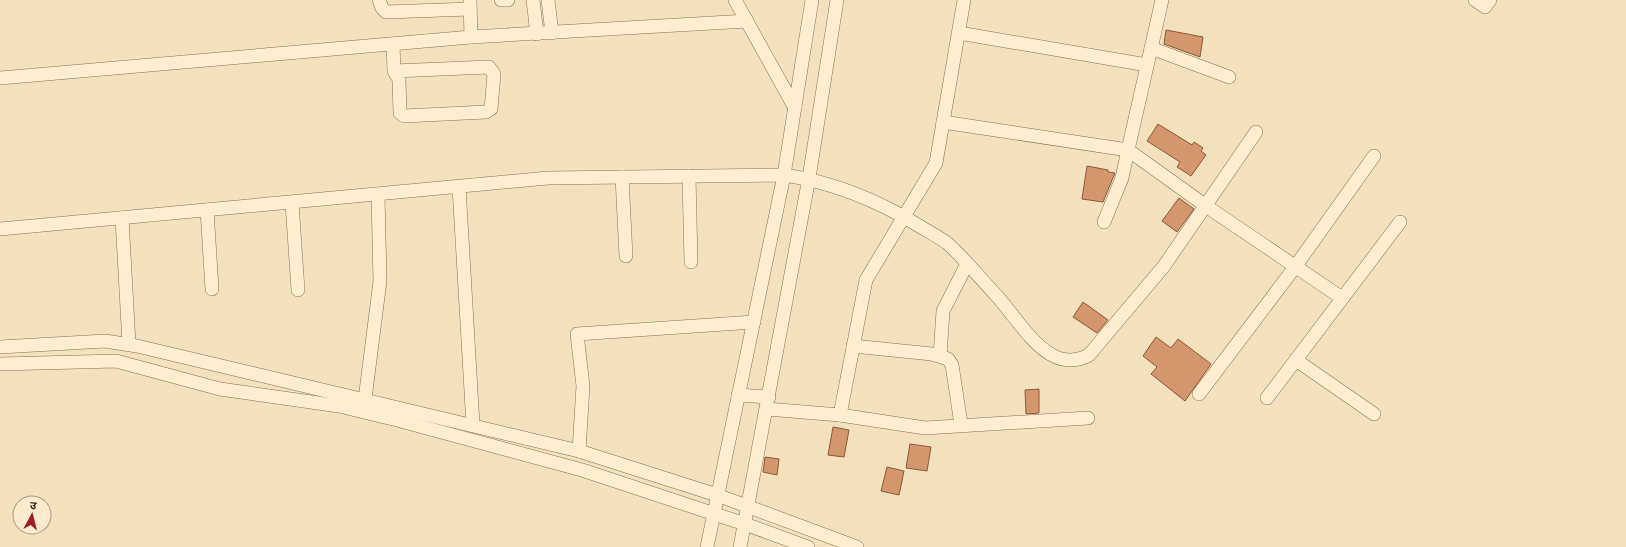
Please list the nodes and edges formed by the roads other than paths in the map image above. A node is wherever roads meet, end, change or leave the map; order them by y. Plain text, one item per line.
1 (379, 0) edge
2 (501, 0) edge
3 (508, 0) edge
4 (533, 0) edge
5 (548, 0) edge
6 (735, 0) edge
7 (812, 0) edge
8 (837, 0) edge
9 (964, 0) edge
10 (1162, 0) edge
11 (1475, 0) edge
12 (1490, 0) edge
13 (470, 5) edge
14 (747, 22) junction
15 (552, 33) junction
16 (958, 33) junction
17 (537, 34) junction
18 (471, 37) junction
19 (394, 44) junction
20 (1151, 48) junction
21 (1147, 65) junction
22 (394, 71) junction
23 (1229, 76) dead end
24 (0, 78) edge
25 (795, 108) junction
26 (943, 122) junction
27 (1256, 132) dead end
28 (1128, 150) junction
29 (1374, 156) dead end
30 (784, 175) junction
31 (689, 176) junction
32 (622, 177) junction
33 (809, 178) junction
34 (459, 187) junction
35 (378, 195) junction
36 (292, 203) junction
37 (1206, 206) junction
38 (207, 210) junction
39 (904, 216) junction
40 (122, 218) junction
41 (1104, 222) dead end
42 (1400, 222) dead end
43 (0, 229) edge
44 (626, 256) dead end
45 (691, 262) dead end
46 (966, 264) junction
47 (1295, 267) junction
48 (212, 289) dead end
49 (298, 290) dead end
50 (1342, 298) junction
51 (754, 322) junction
52 (129, 344) junction
53 (854, 346) junction
54 (0, 347) edge
55 (940, 356) junction
56 (1296, 360) junction
57 (0, 364) edge
58 (1199, 394) dead end
59 (738, 395) junction
60 (1267, 398) dead end
61 (365, 399) junction
62 (768, 403) junction
63 (1374, 414) dead end
64 (840, 415) junction
65 (1088, 418) dead end
66 (961, 424) junction
67 (473, 425) junction
68 (579, 451) junction
69 (717, 495) junction
70 (749, 506) junction
71 (713, 514) junction
72 (745, 524) junction
73 (707, 547) edge
74 (740, 547) edge
75 (808, 547) edge
76 (858, 547) edge

1 - 13 street
2 - 3 street
4 - 17 street
5 - 15 street
6 - 14 street
7 - 25 street
8 - 33 street
9 - 16 street
10 - 20 street
11 - 12 street
13 - 18 street
14 - 15 street
14 - 25 street
15 - 17 street
16 - 21 street
16 - 26 street
17 - 18 street
18 - 19 street
19 - 22 street
19 - 24 street
20 - 21 street
20 - 23 street
21 - 28 street
22 - 22 street
25 - 30 street
26 - 28 street
26 - 39 street
27 - 37 street
28 - 37 street
28 - 41 street
29 - 47 street
30 - 31 street
30 - 33 street
30 - 51 street
31 - 32 street
31 - 45 street
32 - 34 street
32 - 44 street
33 - 39 street
33 - 62 street
34 - 35 street
34 - 67 street
35 - 36 street
35 - 61 street
36 - 38 street
36 - 49 street
37 - 46 street
37 - 47 street
38 - 40 street
38 - 48 street
39 - 46 street
39 - 53 street
40 - 43 street
40 - 52 street
42 - 50 street
46 - 55 street
47 - 50 street
47 - 58 street
50 - 56 street
51 - 59 street
51 - 68 street
52 - 54 street
52 - 61 street
53 - 55 street
53 - 64 street
55 - 66 street
56 - 60 street
56 - 63 street
57 - 71 street
59 - 62 street
59 - 69 street
61 - 67 street
62 - 64 street
62 - 70 street
64 - 66 street
65 - 66 street
67 - 68 street
68 - 69 street
69 - 70 street
69 - 71 street
70 - 72 street
70 - 76 street
71 - 72 street
71 - 73 street
72 - 74 street
72 - 75 street

